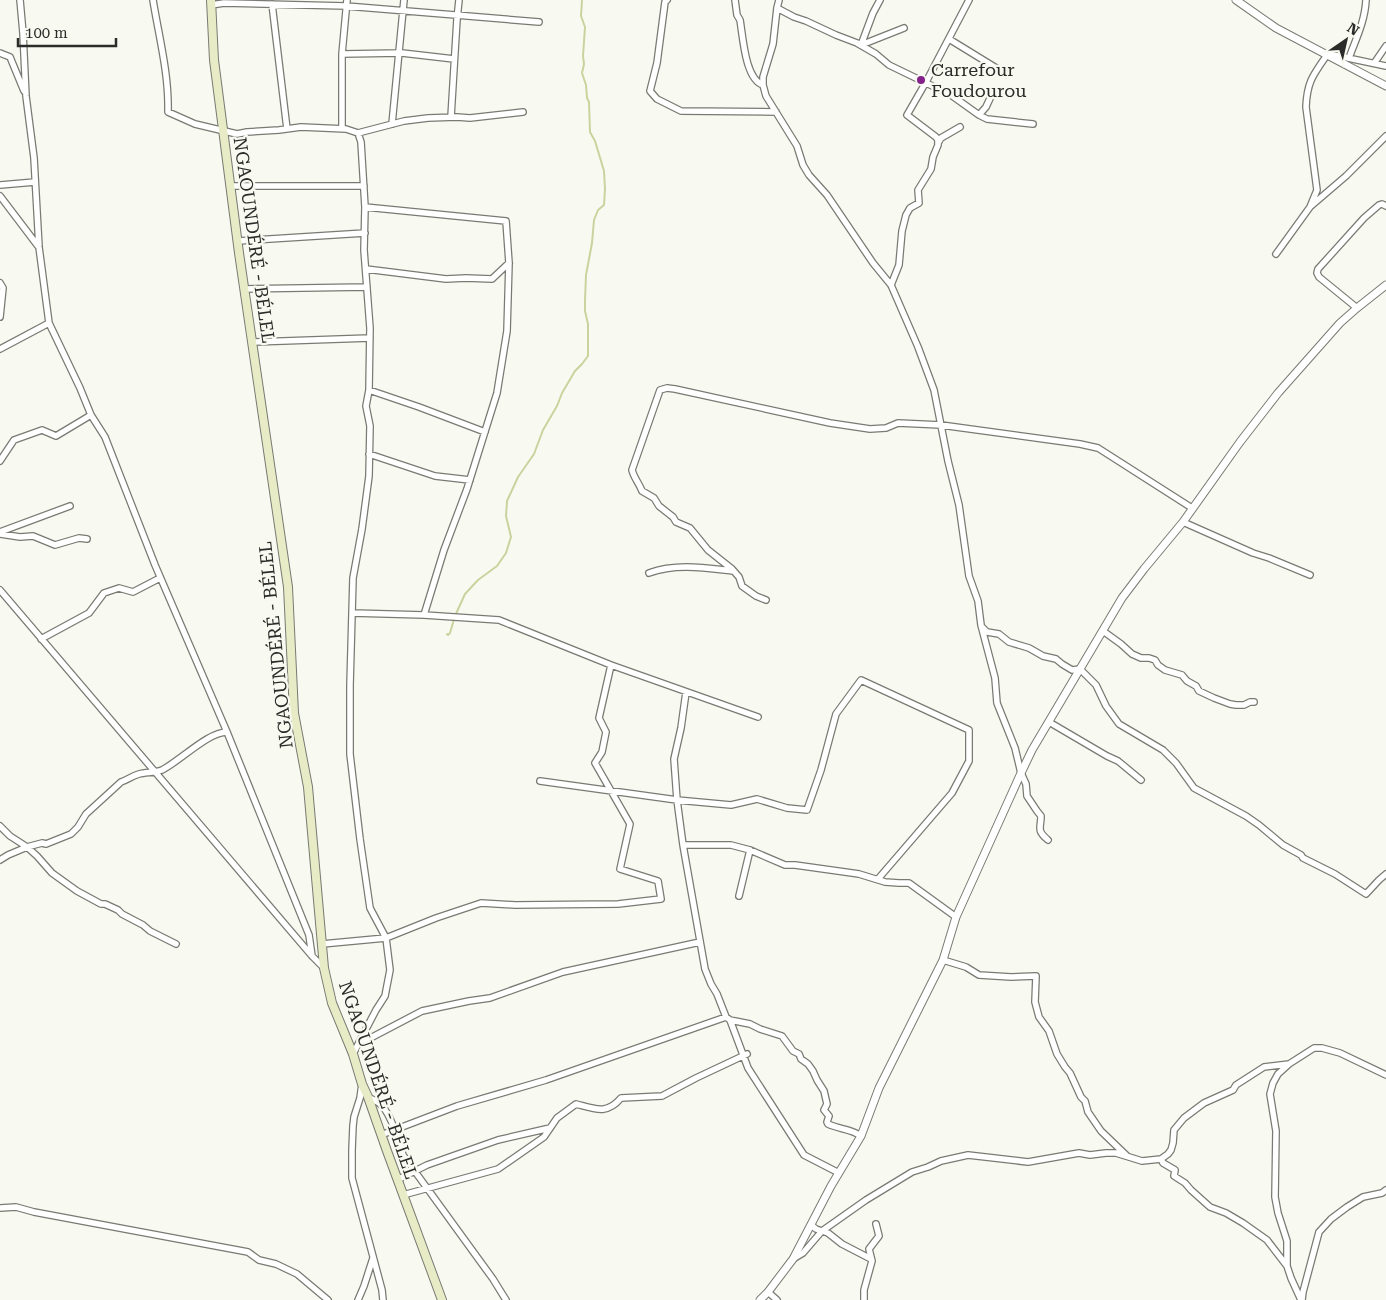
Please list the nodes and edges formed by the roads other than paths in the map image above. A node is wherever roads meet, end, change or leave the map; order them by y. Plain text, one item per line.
1 (20, 0) edge
2 (153, 0) edge
3 (404, 0) edge
4 (459, 0) edge
5 (667, 0) edge
6 (735, 0) edge
7 (779, 0) edge
8 (880, 0) edge
9 (970, 0) edge
10 (1236, 0) edge
11 (1366, 0) edge
12 (211, 3) edge
13 (347, 3) edge
14 (272, 4) junction
15 (777, 8) junction
16 (403, 10) junction
17 (457, 15) junction
18 (539, 22) dead end
19 (904, 28) dead end
20 (949, 40) junction
21 (861, 45) junction
22 (1386, 46) edge
23 (0, 53) edge
24 (399, 53) junction
25 (342, 54) junction
26 (1324, 54) junction
27 (1349, 58) junction
28 (454, 59) junction
29 (1375, 62) junction
30 (1386, 66) edge
31 (1006, 74) dead end
32 (926, 82) junction
33 (763, 85) junction
34 (1386, 86) edge
35 (992, 94) dead end
36 (26, 96) junction
37 (523, 112) dead end
38 (776, 112) junction
39 (978, 115) junction
40 (451, 117) junction
41 (392, 124) junction
42 (1033, 124) dead end
43 (960, 127) dead end
44 (287, 129) junction
45 (342, 129) junction
46 (224, 131) junction
47 (358, 133) junction
48 (1386, 136) edge
49 (938, 143) junction
50 (35, 182) junction
51 (0, 185) edge
52 (231, 186) junction
53 (364, 186) junction
54 (0, 196) edge
55 (1386, 206) edge
56 (365, 207) junction
57 (1310, 207) junction
58 (365, 233) junction
59 (238, 241) junction
60 (40, 247) junction
61 (1276, 254) dead end
62 (509, 263) junction
63 (366, 269) junction
64 (0, 283) edge
65 (891, 285) junction
66 (1386, 286) edge
67 (367, 287) junction
68 (244, 289) junction
69 (1, 299) edge
70 (1357, 308) junction
71 (0, 317) edge
72 (49, 323) junction
73 (370, 338) junction
74 (252, 342) junction
75 (0, 349) edge
76 (369, 390) junction
77 (91, 415) junction
78 (941, 425) junction
79 (485, 432) junction
80 (369, 454) junction
81 (0, 461) edge
82 (470, 480) junction
83 (70, 506) dead end
84 (1192, 508) junction
85 (1182, 522) junction
86 (0, 533) edge
87 (87, 539) dead end
88 (733, 571) junction
89 (650, 573) dead end
90 (1310, 574) dead end
91 (160, 578) junction
92 (0, 590) edge
93 (766, 600) dead end
94 (352, 613) junction
95 (424, 615) junction
96 (981, 625) junction
97 (1103, 631) junction
98 (41, 639) junction
99 (611, 665) junction
100 (1080, 669) junction
101 (686, 692) junction
102 (1254, 702) dead end
103 (758, 717) dead end
104 (1049, 722) junction
105 (227, 732) junction
106 (155, 772) junction
107 (1021, 773) junction
108 (1141, 780) dead end
109 (540, 781) dead end
110 (611, 791) junction
111 (678, 800) junction
112 (0, 826) edge
113 (1048, 840) dead end
114 (683, 845) junction
115 (27, 847) junction
116 (750, 850) junction
117 (0, 860) edge
118 (1386, 874) edge
119 (878, 879) junction
120 (740, 896) dead end
121 (956, 917) junction
122 (386, 938) junction
123 (700, 942) junction
124 (176, 944) dead end
125 (322, 944) junction
126 (312, 956) junction
127 (942, 960) junction
128 (324, 968) junction
129 (728, 1019) junction
130 (359, 1044) junction
131 (353, 1054) junction
132 (745, 1055) junction
133 (1289, 1064) junction
134 (1386, 1075) edge
135 (362, 1084) junction
136 (368, 1097) junction
137 (550, 1128) junction
138 (394, 1130) junction
139 (381, 1135) junction
140 (861, 1136) junction
141 (1128, 1157) junction
142 (1161, 1159) junction
143 (415, 1171) junction
144 (839, 1173) junction
145 (398, 1180) junction
146 (427, 1188) junction
147 (1386, 1190) edge
148 (403, 1194) junction
149 (0, 1208) edge
150 (876, 1224) dead end
151 (811, 1225) junction
152 (822, 1232) junction
153 (374, 1257) junction
154 (871, 1259) junction
155 (793, 1260) junction
156 (1287, 1266) junction
157 (768, 1292) junction
158 (328, 1300) edge
159 (358, 1300) edge
160 (383, 1300) edge
161 (442, 1300) edge
162 (506, 1300) edge
163 (760, 1300) edge
164 (778, 1300) edge
165 (864, 1300) edge
166 (1301, 1300) edge

1 - 36 street
2 - 46 street
3 - 16 street
4 - 17 street
5 - 38 street
6 - 33 street
7 - 15 street
8 - 21 street
9 - 20 street
10 - 26 street
11 - 27 street
12 - 14 street
12 - 46 main road, NGAOUNDÉRÉ - BÉLEL
13 - 14 street
13 - 16 street
13 - 25 street
14 - 44 street
15 - 21 street
15 - 33 street
16 - 17 street
16 - 24 street
17 - 18 street
17 - 28 street
19 - 21 street
20 - 31 street
20 - 32 street
21 - 32 street
22 - 29 street
23 - 36 street
24 - 25 street
24 - 28 street
24 - 41 street
25 - 45 street
26 - 27 street
26 - 34 street
26 - 57 street
27 - 29 street
28 - 40 street
29 - 30 street
32 - 39 street
32 - 49 street
33 - 38 street
35 - 39 street
36 - 50 street
37 - 40 street
38 - 65 street
39 - 42 street
40 - 41 street
41 - 47 street
43 - 49 street
44 - 45 street
44 - 46 street
45 - 47 street
46 - 52 main road, NGAOUNDÉRÉ - BÉLEL
47 - 53 street
48 - 57 street
49 - 65 street
50 - 51 street
50 - 60 street
52 - 53 street
52 - 59 main road, NGAOUNDÉRÉ - BÉLEL
53 - 56 street
54 - 60 street
55 - 70 street
56 - 58 street
56 - 62 street
57 - 61 street
58 - 59 street
58 - 63 street
59 - 68 main road, NGAOUNDÉRÉ - BÉLEL
60 - 72 street
62 - 63 street
62 - 79 street
63 - 67 street
64 - 69 street
65 - 78 street
66 - 70 street
67 - 68 street
67 - 73 street
68 - 74 main road, NGAOUNDÉRÉ - BÉLEL
69 - 71 street
70 - 84 street
72 - 75 street
72 - 77 street
73 - 74 street
73 - 76 street
74 - 125 main road, NGAOUNDÉRÉ - BÉLEL
76 - 79 street
76 - 80 street
77 - 81 street
77 - 91 street
78 - 84 street
78 - 88 street
78 - 96 street
79 - 82 street
80 - 82 street
80 - 94 street
82 - 95 street
83 - 86 street
84 - 85 street
85 - 90 street
85 - 97 street
86 - 87 street
88 - 89 street
88 - 93 street
91 - 98 street
91 - 105 street
92 - 98 street
94 - 95 street
94 - 122 street
95 - 99 street
96 - 100 street
96 - 107 street
97 - 100 street
97 - 102 street
98 - 106 street
99 - 101 street
99 - 110 street
100 - 104 street
100 - 118 street
101 - 103 street
101 - 111 street
104 - 107 street
104 - 108 street
105 - 106 street
105 - 126 street
106 - 115 street
106 - 126 street
107 - 113 street
107 - 121 street
109 - 110 street
110 - 111 street
110 - 122 street
111 - 114 street
111 - 119 street
112 - 115 street
114 - 116 street
114 - 123 street
115 - 117 street
115 - 124 street
116 - 119 street
116 - 120 street
119 - 121 street
121 - 127 street
122 - 125 street
122 - 130 street
123 - 129 street
123 - 130 street
125 - 128 main road, NGAOUNDÉRÉ - BÉLEL
126 - 128 street
127 - 140 street
127 - 141 street
128 - 131 main road, NGAOUNDÉRÉ - BÉLEL
129 - 132 street
129 - 138 street
129 - 140 street
130 - 131 street
131 - 135 main road, NGAOUNDÉRÉ - BÉLEL
132 - 137 street
132 - 144 street
133 - 134 street
133 - 142 street
133 - 156 street
135 - 136 main road, NGAOUNDÉRÉ - BÉLEL
135 - 153 street
136 - 138 street
136 - 139 main road, NGAOUNDÉRÉ - BÉLEL
137 - 143 street
137 - 146 street
138 - 139 street
138 - 143 street
139 - 145 main road, NGAOUNDÉRÉ - BÉLEL
140 - 144 street
141 - 142 street
141 - 152 street
142 - 156 street
143 - 145 street
143 - 146 street
144 - 151 street
145 - 148 main road, NGAOUNDÉRÉ - BÉLEL
146 - 148 street
146 - 162 street
147 - 166 street
148 - 161 main road, NGAOUNDÉRÉ - BÉLEL
149 - 158 street
150 - 154 street
151 - 152 street
151 - 155 street
152 - 154 street
152 - 155 street
153 - 159 street
153 - 160 street
154 - 165 street
155 - 157 street
156 - 166 street
157 - 163 street
157 - 164 street

